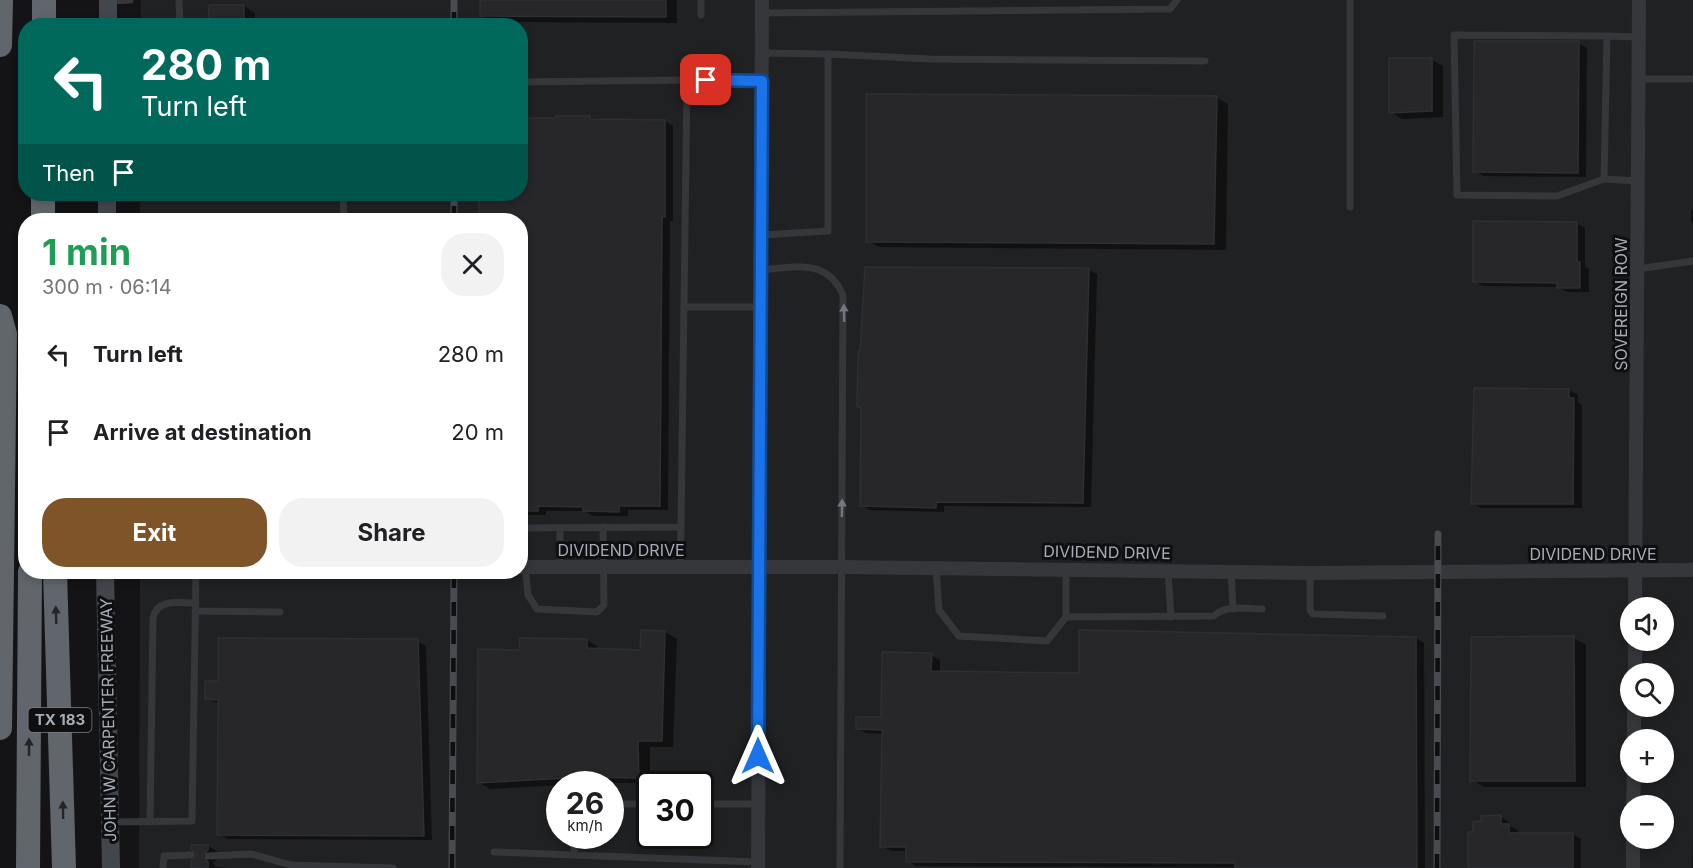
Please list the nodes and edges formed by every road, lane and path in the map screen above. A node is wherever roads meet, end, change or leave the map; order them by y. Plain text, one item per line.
1 (1, 0) edge
2 (44, 0) edge
3 (108, 0) edge
4 (130, 0) edge
5 (179, 0) edge
6 (701, 0) edge
7 (1177, 0) edge
8 (1350, 0) edge
9 (1639, 0) edge
10 (762, 6) edge
11 (701, 15) dead end
12 (44, 18) edge
13 (108, 18) edge
14 (180, 18) edge
15 (1607, 36) junction
16 (1639, 37) junction
17 (0, 45) edge
18 (762, 54) junction
19 (828, 54) junction
20 (1204, 61) dead end
21 (1638, 79) junction
22 (1693, 79) edge
23 (687, 80) junction
24 (762, 81) junction
25 (528, 82) edge
26 (1604, 179) junction
27 (1638, 181) junction
28 (1350, 207) dead end
29 (761, 236) junction
30 (1693, 261) edge
31 (1638, 269) junction
32 (761, 270) junction
33 (684, 307) junction
34 (760, 307) junction
35 (0, 316) edge
36 (603, 527) junction
37 (681, 527) junction
38 (528, 528) edge
39 (560, 528) junction
40 (680, 566) junction
41 (759, 566) junction
42 (528, 567) edge
43 (560, 567) junction
44 (605, 567) junction
45 (842, 567) junction
46 (936, 567) junction
47 (1066, 568) junction
48 (1636, 569) junction
49 (1168, 570) junction
50 (1231, 570) junction
51 (1693, 570) edge
52 (1310, 573) junction
53 (30, 579) edge
54 (55, 579) edge
55 (105, 579) edge
56 (196, 579) edge
57 (525, 579) edge
58 (1635, 597) edge
59 (196, 607) junction
60 (1233, 609) junction
61 (1262, 609) dead end
62 (280, 612) dead end
63 (1383, 616) dead end
64 (1066, 617) junction
65 (1171, 617) junction
66 (0, 728) edge
67 (714, 804) edge
68 (758, 804) junction
69 (110, 822) junction
70 (150, 822) junction
71 (574, 849) edge
72 (1633, 849) edge
73 (494, 852) dead end
74 (191, 855) dead end
75 (574, 855) junction
76 (208, 856) dead end
77 (758, 865) edge
78 (291, 866) edge
79 (28, 868) edge
80 (64, 868) edge
81 (111, 868) edge
82 (163, 868) edge
83 (393, 868) edge
84 (840, 868) edge
85 (1632, 868) edge

1 - 17 highway
2 - 12 highway
3 - 4 lane
3 - 13 main road
5 - 14 lane
6 - 11 lane
7 - 10 lane
8 - 28 lane
9 - 16 street, SOVEREIGN ROW
10 - 18 street
15 - 16 lane
15 - 26 lane
15 - 26 lane
16 - 21 street, SOVEREIGN ROW
18 - 19 lane
18 - 24 street
19 - 20 lane
19 - 29 lane
21 - 22 lane
21 - 27 street, SOVEREIGN ROW
23 - 24 lane
23 - 25 lane
23 - 33 lane
24 - 29 street
26 - 27 lane
27 - 31 street, SOVEREIGN ROW
29 - 32 street
30 - 31 lane
31 - 48 street, SOVEREIGN ROW
32 - 34 street
45 -> 32 lane
33 - 34 lane
33 - 37 lane
34 - 41 street
35 - 66 highway
36 - 37 lane
36 - 39 lane
36 - 44 lane
37 - 40 lane
38 - 39 lane
39 - 43 lane
40 - 41 street, DIVIDEND DRIVE
40 - 44 street, DIVIDEND DRIVE
41 - 45 street, DIVIDEND DRIVE
41 - 68 street
42 - 43 street, DIVIDEND DRIVE
43 - 44 street, DIVIDEND DRIVE
44 - 57 lane
45 - 46 street, DIVIDEND DRIVE
45 - 84 lane
46 - 47 street, DIVIDEND DRIVE
46 - 64 lane
47 - 49 street, DIVIDEND DRIVE
47 - 64 lane
48 - 51 street, DIVIDEND DRIVE
48 - 52 street, DIVIDEND DRIVE
48 - 58 street, SOVEREIGN ROW
49 - 50 street, DIVIDEND DRIVE
49 - 65 lane
50 - 52 street, DIVIDEND DRIVE
50 - 60 lane
52 - 63 lane
79 -> 53 highway
80 -> 54 highway, TX 183
55 - 69 main road, JOHN W CARPENTER FREEWAY
56 - 59 lane
59 - 62 lane
59 - 70 lane
59 - 70 lane
60 - 61 lane
60 - 65 lane
64 - 65 lane
67 - 68 lane
68 - 77 street
69 - 70 lane
69 - 81 main road, JOHN W CARPENTER FREEWAY
71 - 75 lane
72 - 85 street
73 - 75 lane
74 - 82 lane
75 - 77 lane
76 - 78 lane
78 - 83 lane

